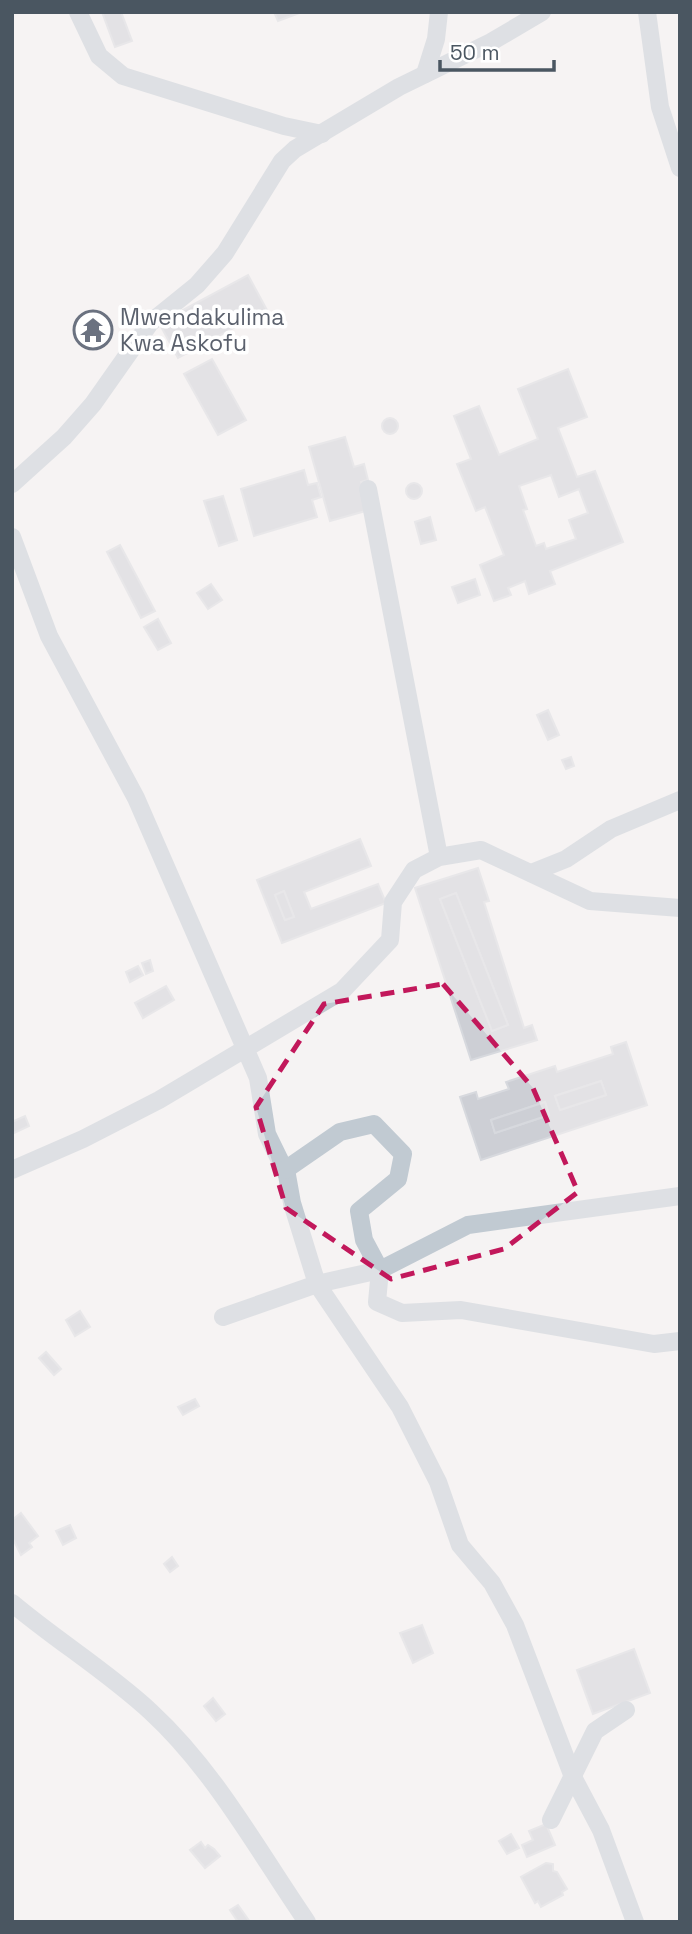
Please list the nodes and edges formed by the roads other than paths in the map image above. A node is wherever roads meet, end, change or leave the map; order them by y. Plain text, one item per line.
1 (78, 12) edge
2 (439, 12) edge
3 (542, 12) edge
4 (648, 12) edge
5 (425, 74) junction
6 (322, 134) junction
7 (680, 168) edge
8 (12, 484) edge
9 (368, 489) dead end
10 (12, 537) edge
11 (680, 800) edge
12 (439, 857) junction
13 (531, 873) junction
14 (680, 908) edge
15 (245, 1051) junction
16 (12, 1170) edge
17 (285, 1170) junction
18 (680, 1196) edge
19 (380, 1270) junction
20 (317, 1284) junction
21 (223, 1317) dead end
22 (680, 1341) edge
23 (12, 1603) edge
24 (626, 1710) dead end
25 (573, 1777) junction
26 (551, 1820) dead end
27 (307, 1922) edge
28 (635, 1922) edge

1 - 6 street
2 - 5 street
3 - 5 street
4 - 7 street
5 - 6 street
6 - 8 street
9 - 12 street
10 - 15 street
11 - 13 street
12 - 13 street
12 - 15 street
13 - 14 street
15 - 16 street
15 - 17 street
17 - 19 street
17 - 20 street
18 - 19 street
19 - 20 street
19 - 22 street
20 - 21 street
20 - 25 street
23 - 27 street
24 - 25 street
25 - 26 street
25 - 28 street

